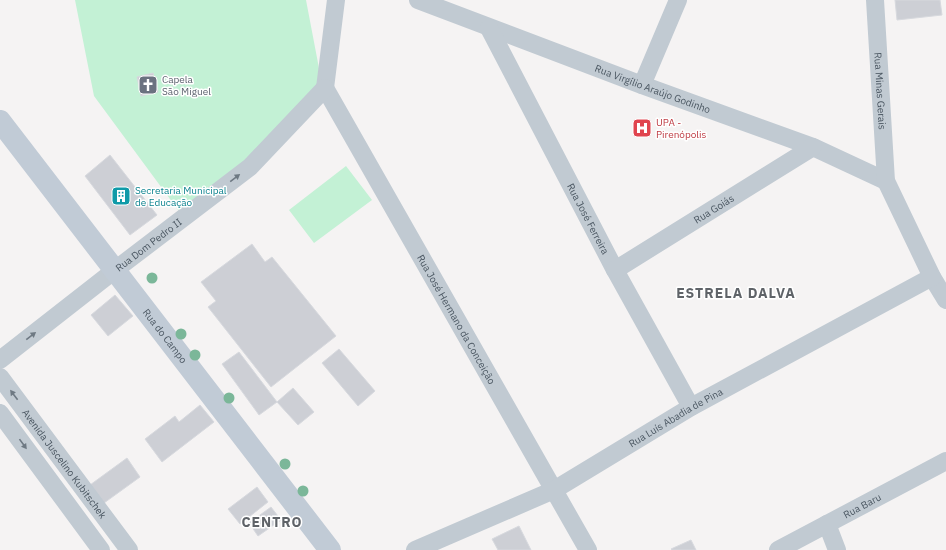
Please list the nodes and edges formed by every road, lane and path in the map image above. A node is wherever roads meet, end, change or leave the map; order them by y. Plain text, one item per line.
1 (336, 0) edge
2 (418, 0) edge
3 (678, 0) edge
4 (875, 0) edge
5 (489, 28) junction
6 (642, 86) junction
7 (325, 88) junction
8 (0, 121) edge
9 (813, 147) junction
10 (886, 181) junction
11 (115, 270) junction
12 (614, 270) junction
13 (932, 278) junction
14 (946, 300) edge
15 (0, 360) edge
16 (0, 377) edge
17 (691, 408) junction
18 (0, 413) edge
19 (946, 461) edge
20 (554, 490) junction
21 (827, 524) junction
22 (101, 550) edge
23 (129, 550) edge
24 (330, 550) edge
25 (415, 550) edge
26 (588, 550) edge
27 (778, 550) edge
28 (837, 550) edge

1 - 7 street
2 - 5 street, Rua Virgílio Araújo Godinho
3 - 6 street
4 - 10 street, Rua Minas Gerais
5 - 6 street, Rua Virgílio Araújo Godinho
5 - 12 street, Rua José Ferreira
6 - 9 street, Rua Virgílio Araújo Godinho
11 -> 7 street, Rua Dom Pedro II
7 - 20 street, Rua José Hermano da Conceição
8 - 11 street, Rua do Campo
9 - 10 street, Rua Virgílio Araújo Godinho
9 - 12 street, Rua Goiás
10 - 13 street
15 -> 11 street, Rua Dom Pedro II
11 - 24 street, Rua do Campo
12 - 17 street, Rua José Ferreira
13 - 14 street
13 - 17 street, Rua Luís Abadia de Pina
23 -> 16 street, Avenida Juscelino Kubitschek
17 - 20 street, Rua Luís Abadia de Pina
18 -> 22 street
19 - 21 street, Rua Baru
20 - 25 street, Rua Luís Abadia de Pina
20 - 26 street, Rua José Hermano da Conceição
21 - 27 street, Rua Baru
21 - 28 street

